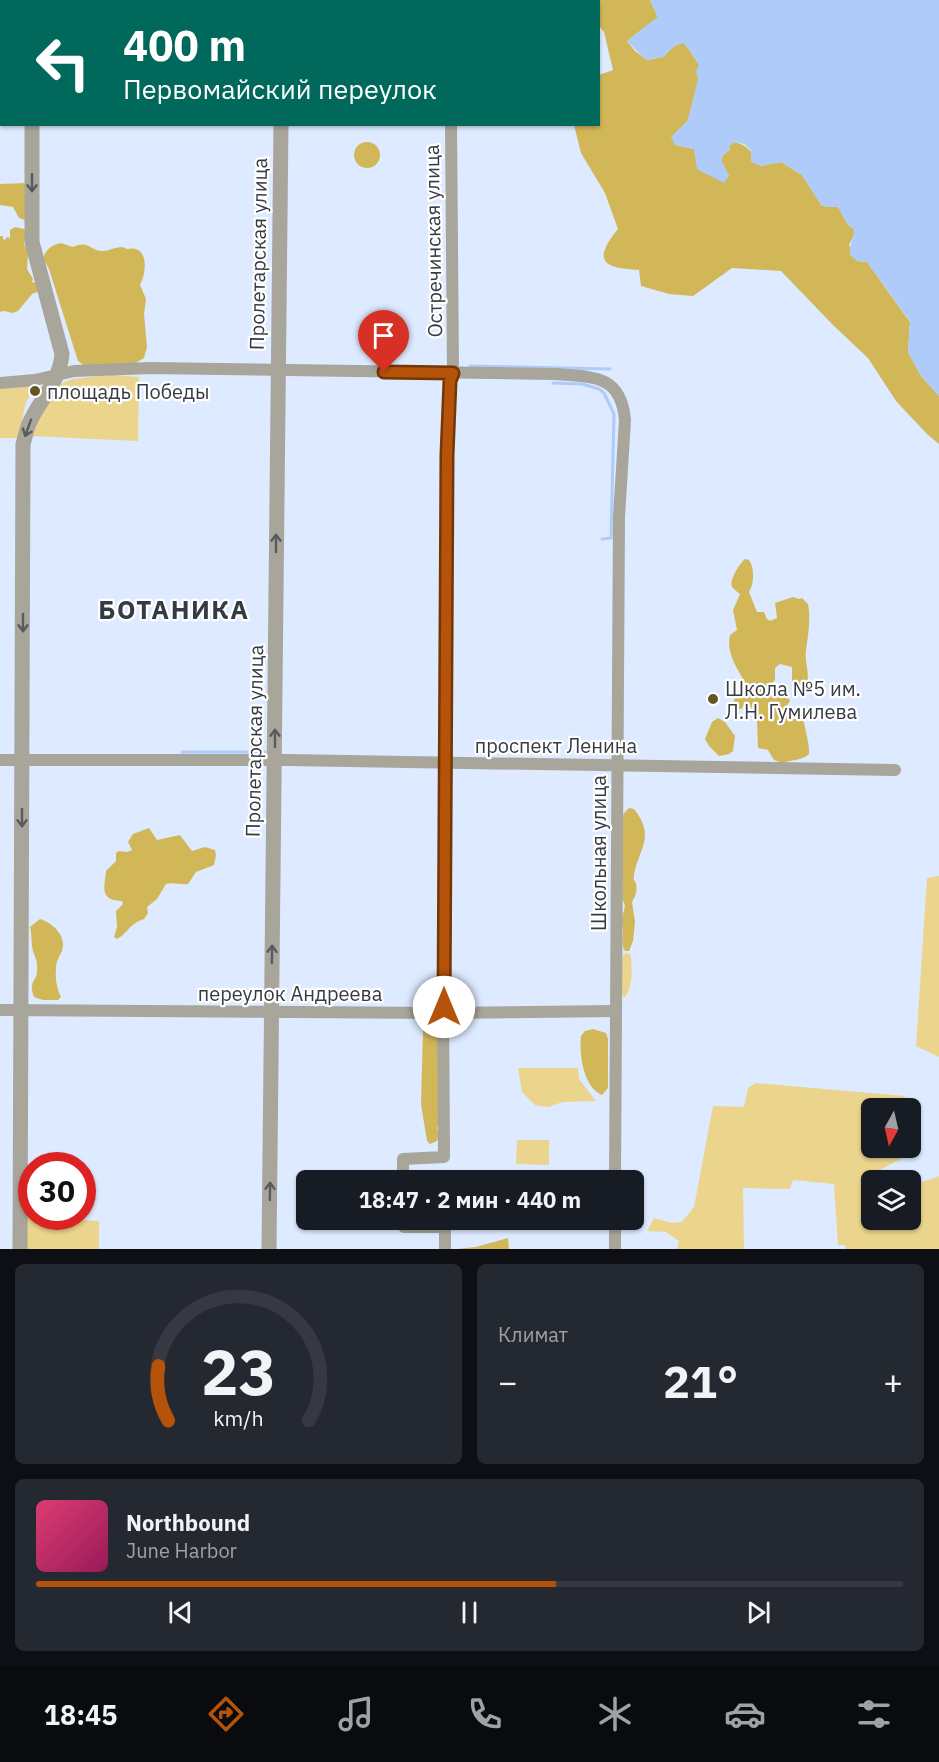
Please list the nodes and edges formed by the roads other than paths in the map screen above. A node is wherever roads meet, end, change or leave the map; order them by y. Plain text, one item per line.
1 (32, 126) edge
2 (282, 126) edge
3 (451, 126) edge
4 (278, 370) junction
5 (453, 373) junction
6 (57, 375) junction
7 (0, 383) edge
8 (0, 760) edge
9 (22, 760) junction
10 (274, 761) junction
11 (446, 764) junction
12 (618, 765) junction
13 (895, 770) dead end
14 (0, 1010) edge
15 (21, 1010) junction
16 (616, 1011) junction
17 (272, 1012) junction
18 (445, 1013) junction
19 (403, 1170) edge
20 (615, 1170) edge
21 (445, 1230) edge
22 (615, 1230) edge
23 (20, 1249) edge
24 (269, 1249) edge
25 (445, 1249) edge
26 (615, 1249) edge

1 -> 6 street
2 - 4 street, Пролетарская улица
3 - 5 street, Остречинская улица
4 - 5 street
4 - 6 street
10 -> 4 street, Пролетарская улица
5 - 11 street, Остречинская улица
5 - 12 street, Школьная улица
6 - 7 street
6 -> 9 street
8 - 9 street, проспект Ленина
9 - 10 street, проспект Ленина
9 -> 15 street
10 - 11 street, проспект Ленина
17 -> 10 street, Пролетарская улица
11 - 12 street, проспект Ленина
11 - 18 street, Остречинская улица
12 - 13 street, проспект Ленина
12 - 16 street, Школьная улица
14 - 15 street, переулок Андреева
15 - 17 street, переулок Андреева
15 - 23 street
16 - 18 street, переулок Андреева
16 - 20 street, Школьная улица
17 - 18 street, переулок Андреева
24 -> 17 street, Пролетарская улица
18 - 19 street, Остречинская улица
21 - 25 street
22 - 26 street

